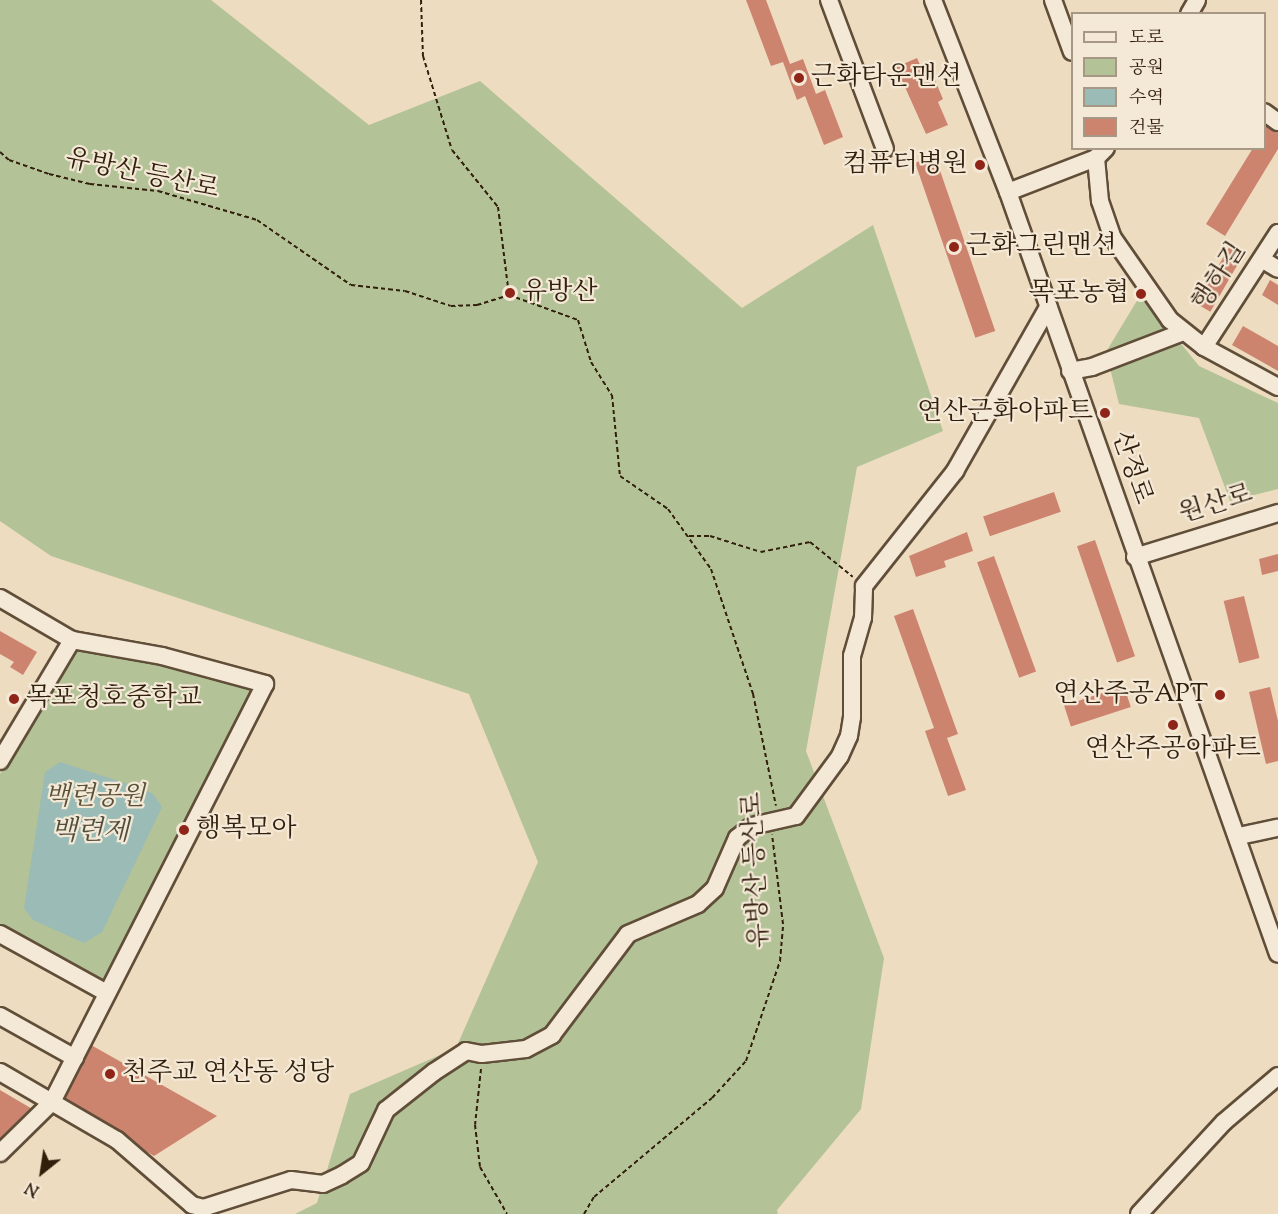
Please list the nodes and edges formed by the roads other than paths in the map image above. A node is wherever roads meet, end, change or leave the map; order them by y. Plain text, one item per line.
1 (829, 0) edge
2 (933, 0) edge
3 (1053, 0) edge
4 (1071, 49) edge
5 (885, 149) dead end
6 (1101, 153) edge
7 (1008, 192) junction
8 (1278, 233) edge
9 (1263, 260) junction
10 (1278, 269) edge
11 (1048, 307) junction
12 (1183, 332) junction
13 (1204, 347) junction
14 (1071, 371) junction
15 (1278, 387) edge
16 (1278, 513) edge
17 (1135, 557) junction
18 (0, 598) edge
19 (72, 639) junction
20 (0, 761) edge
21 (1278, 828) edge
22 (1239, 836) junction
23 (0, 934) edge
24 (1278, 954) edge
25 (107, 993) junction
26 (0, 1016) edge
27 (75, 1058) junction
28 (0, 1072) edge
29 (1278, 1076) edge
30 (52, 1101) junction
31 (0, 1153) edge
32 (1138, 1214) edge

1 - 5 street
2 - 7 street, 산정로
3 - 4 street
6 - 7 street
6 - 12 street
7 - 11 street, 산정로
8 - 9 street, 행하길
9 - 10 street
9 - 13 street, 행하길
11 - 14 street, 산정로
11 - 30 street
12 - 13 street
12 - 14 street
13 - 15 street
14 - 17 street, 산정로
16 - 17 street, 원산로
17 - 22 street, 산정로
18 - 19 street
19 - 20 street
19 - 25 street
21 - 22 street
22 - 24 street, 산정로
23 - 25 street
25 - 27 street
26 - 27 street
27 - 30 street
28 - 30 street
29 - 32 street
30 - 31 street

